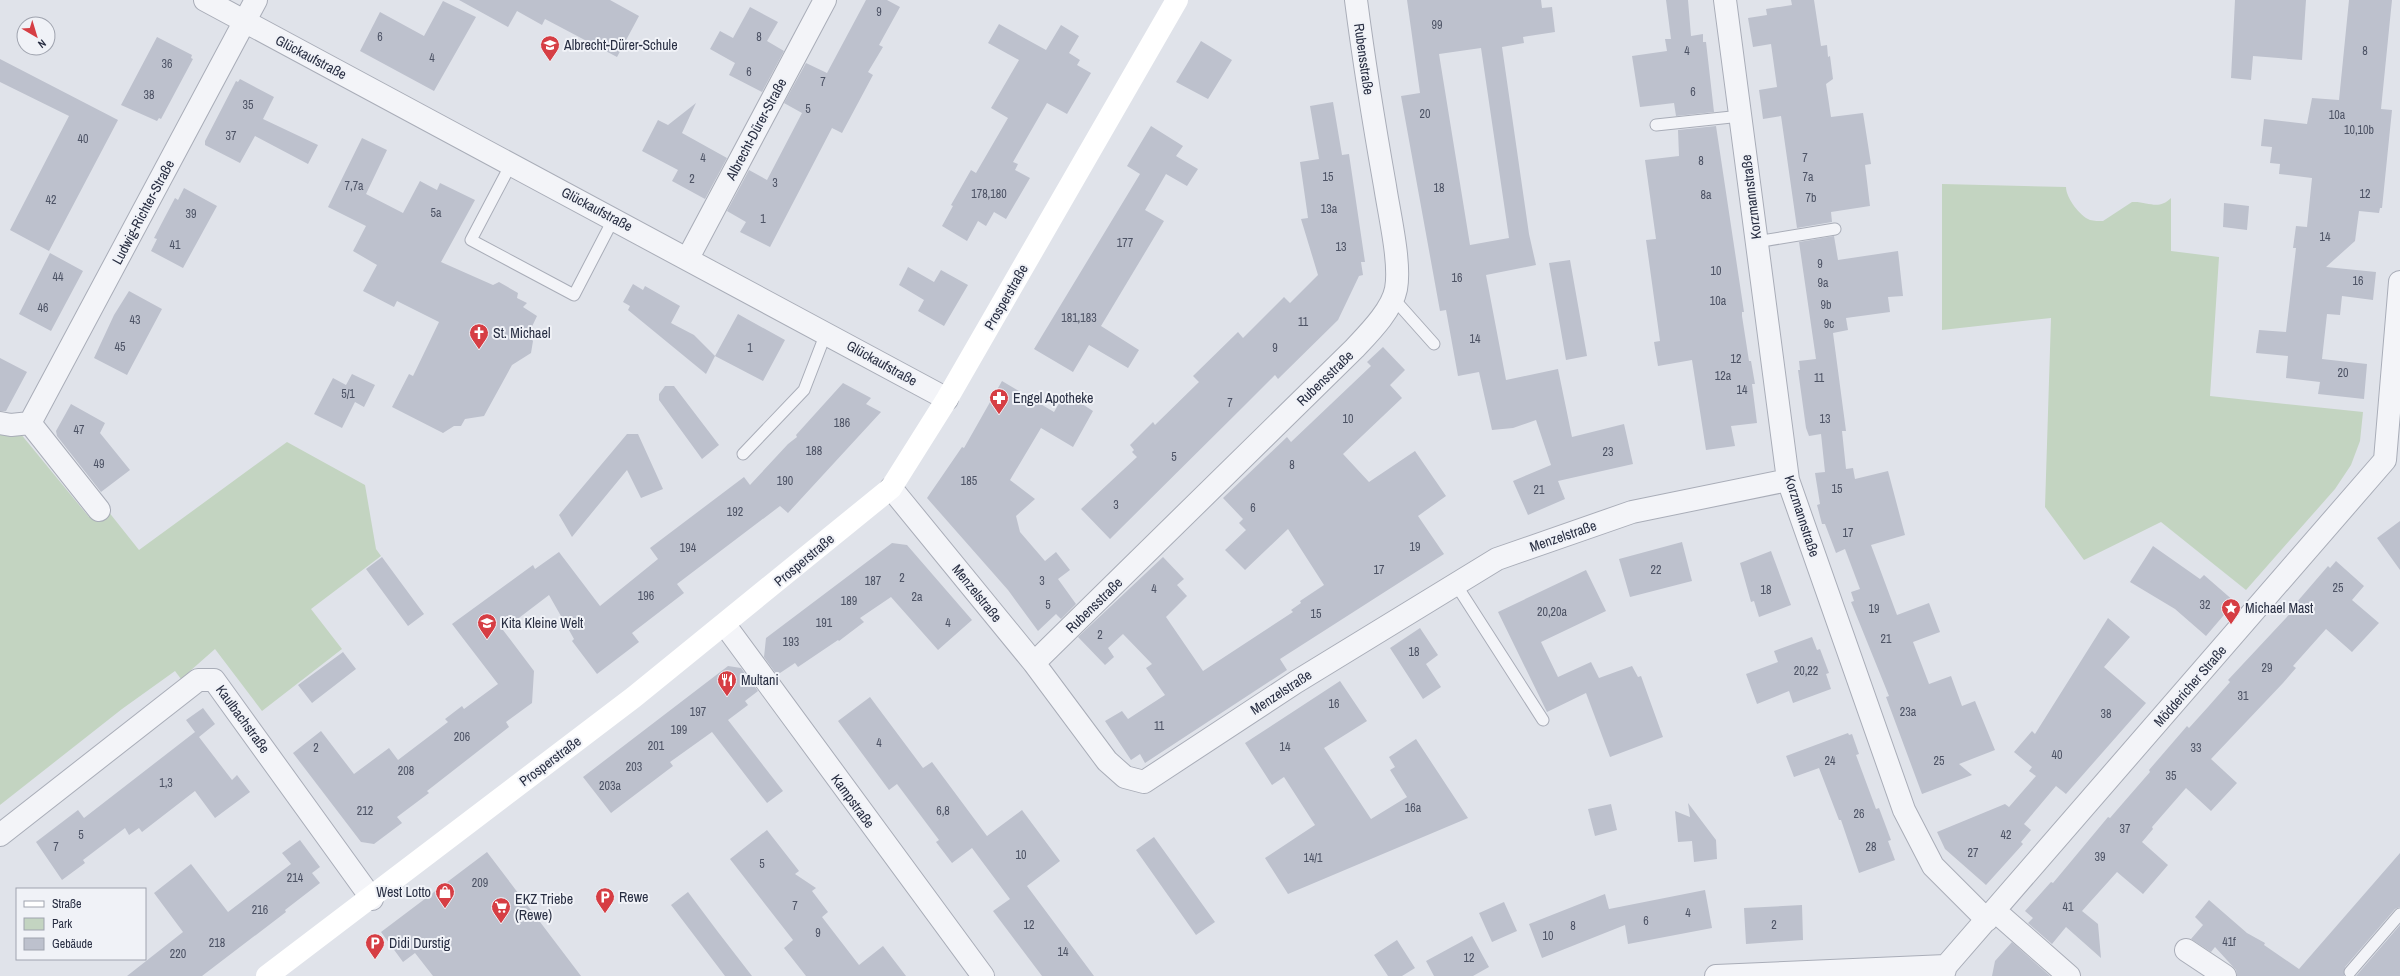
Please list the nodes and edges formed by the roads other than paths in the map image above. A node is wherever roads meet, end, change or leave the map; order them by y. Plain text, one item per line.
1 (205, 0) edge
2 (256, 0) edge
3 (825, 0) edge
4 (1177, 0) edge
5 (1356, 0) edge
6 (1725, 0) edge
7 (245, 22) junction
8 (1741, 116) junction
9 (1656, 125) dead end
10 (511, 164) junction
11 (614, 218) junction
12 (1835, 229) dead end
13 (1756, 242) junction
14 (688, 258) junction
15 (2400, 282) edge
16 (1392, 298) junction
17 (826, 333) junction
18 (1434, 344) dead end
19 (947, 399) junction
20 (0, 423) edge
21 (30, 423) junction
22 (743, 454) dead end
23 (2393, 456) edge
24 (1788, 480) junction
25 (891, 488) junction
26 (99, 510) dead end
27 (1455, 583) junction
28 (725, 625) junction
29 (1034, 663) junction
30 (1543, 720) dead end
31 (0, 836) edge
32 (372, 898) junction
33 (2400, 914) edge
34 (1991, 916) junction
35 (2186, 950) dead end
36 (1945, 971) edge
37 (2350, 972) dead end
38 (267, 976) edge
39 (983, 976) edge
40 (1716, 976) edge
41 (2069, 976) edge
42 (2225, 976) edge

1 - 7 street, Glückaufstraße
2 - 7 street, Ludwig-Richter-Straße
3 - 14 street, Albrecht-Dürer-Straße
4 - 19 main road, Prosperstraße
5 - 16 street, Rubensstraße
6 - 8 street, Korzmannstraße
7 - 10 street, Glückaufstraße
7 - 21 street, Ludwig-Richter-Straße
8 - 9 lane
8 - 13 street, Korzmannstraße
10 - 11 street, Glückaufstraße
10 - 11 lane
11 - 14 street, Glückaufstraße
12 - 13 lane
13 - 24 street, Korzmannstraße
14 - 17 street, Glückaufstraße
15 - 23 street, Möddericher Straße
16 - 18 lane
16 - 29 street, Rubensstraße
17 - 19 street, Glückaufstraße
17 - 22 lane
19 - 25 main road, Prosperstraße
20 - 21 street
21 - 26 street
23 - 34 street, Möddericher Straße
24 - 27 street, Menzelstraße
24 - 34 street, Korzmannstraße
25 - 28 main road, Prosperstraße
25 - 29 street, Menzelstraße
27 - 29 street, Menzelstraße
27 - 30 lane
28 - 32 main road, Prosperstraße
28 - 39 street, Kampstraße
31 - 32 street, Kaulbachstraße
32 - 38 main road, Prosperstraße
33 - 37 lane
34 - 36 street, Möddericher Straße
34 - 41 street
35 - 42 street
36 - 40 street

